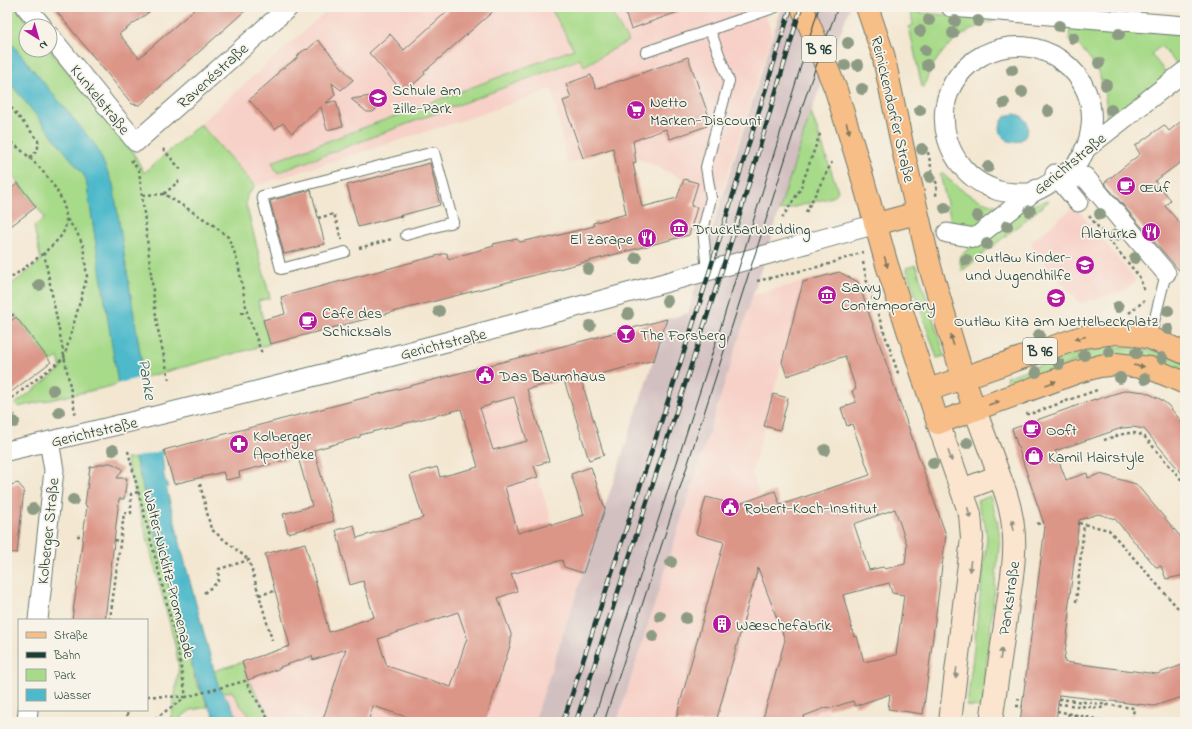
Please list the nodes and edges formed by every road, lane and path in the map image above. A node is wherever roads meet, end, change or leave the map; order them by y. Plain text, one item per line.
1 (26, 7) edge
2 (289, 7) edge
3 (776, 7) edge
4 (802, 7) edge
5 (867, 7) edge
6 (951, 7) edge
7 (35, 18) edge
8 (1185, 26) edge
9 (710, 30) junction
10 (58, 46) edge
11 (646, 52) dead end
12 (1185, 71) edge
13 (7, 103) edge
14 (821, 131) dead end
15 (7, 139) edge
16 (12, 142) junction
17 (136, 142) joint
18 (7, 146) edge
19 (163, 149) dead end
20 (1085, 149) junction
21 (30, 157) junction
22 (930, 159) dead end
23 (832, 162) dead end
24 (139, 170) dead end
25 (182, 172) dead end
26 (1057, 176) junction
27 (178, 182) dead end
28 (1033, 192) junction
29 (164, 194) junction
30 (142, 195) junction
31 (936, 197) dead end
32 (1078, 202) joint
33 (806, 212) dead end
34 (917, 213) junction
35 (400, 215) dead end
36 (66, 218) junction
37 (318, 218) dead end
38 (782, 218) dead end
39 (876, 224) junction
40 (947, 234) dead end
41 (406, 235) junction
42 (345, 252) junction
43 (44, 253) junction
44 (839, 260) dead end
45 (706, 271) junction
46 (1166, 273) joint
47 (7, 281) edge
48 (757, 281) dead end
49 (247, 312) junction
50 (241, 313) dead end
51 (14, 314) dead end
52 (1125, 315) dead end
53 (7, 320) edge
54 (1150, 338) junction
55 (1185, 353) edge
56 (262, 354) dead end
57 (64, 358) junction
58 (963, 377) junction
59 (169, 379) dead end
60 (1185, 383) edge
61 (1102, 388) dead end
62 (928, 390) junction
63 (7, 402) edge
64 (7, 405) edge
65 (974, 410) junction
66 (1024, 414) dead end
67 (15, 415) dead end
68 (77, 422) dead end
69 (938, 423) junction
70 (1104, 440) dead end
71 (49, 441) junction
72 (7, 451) edge
73 (128, 452) dead end
74 (1174, 465) dead end
75 (1171, 468) junction
76 (1000, 476) junction
77 (200, 484) dead end
78 (1185, 484) edge
79 (962, 490) junction
80 (138, 492) junction
81 (1044, 522) dead end
82 (1079, 523) dead end
83 (1037, 524) dead end
84 (1084, 524) junction
85 (77, 536) dead end
86 (82, 536) dead end
87 (114, 540) dead end
88 (120, 541) junction
89 (249, 560) junction
90 (275, 591) dead end
91 (204, 592) dead end
92 (259, 595) junction
93 (1076, 602) dead end
94 (1178, 608) dead end
95 (38, 619) edge
96 (110, 619) edge
97 (272, 640) dead end
98 (148, 696) edge
99 (186, 697) junction
100 (1017, 699) dead end
101 (1059, 699) dead end
102 (1023, 700) dead end
103 (1058, 704) dead end
104 (1107, 705) junction
105 (1016, 706) dead end
106 (1023, 706) dead end
107 (28, 711) edge
108 (128, 711) edge
109 (1057, 711) dead end
110 (1069, 713) junction
111 (1074, 714) junction
112 (26, 722) edge
113 (126, 722) edge
114 (150, 722) edge
115 (270, 722) edge
116 (950, 722) edge
117 (991, 722) edge
118 (1067, 722) edge
119 (1078, 722) edge
120 (1111, 722) edge
121 (1132, 722) edge

1 - 7 street
2 - 17 street, Ravenéstraße
3 - 9 lane
4 -> 39 main road, B 96
5 - 34 main road, Reinickendorfer Straße
6 - 8 street
9 - 11 lane
9 - 45 lane
10 - 17 street, Kunkelstraße
12 - 20 street, Gerichtstraße
13 - 21 path
14 - 38 path
15 - 16 path
16 - 18 path
16 - 21 path
19 - 25 path
20 - 26 street
20 - 28 street
21 - 36 path
22 - 31 path
23 - 33 path
24 - 30 path
26 - 28 street
26 - 32 street
26 - 46 street
27 - 29 path
28 - 40 street, Gerichtstraße
29 - 30 path
29 - 49 path
30 - 59 path
32 - 52 path
34 - 39 main road
58 -> 34 main road, Reinickendorfer Straße
35 - 41 path
36 - 43 path
36 - 57 path
37 - 42 path
39 - 45 street, Gerichtstraße
39 -> 62 main road, B 96
41 - 42 path
41 - 42 lane
43 - 47 path
43 - 57 path
44 - 48 path
45 - 71 street, Gerichtstraße
46 - 54 lane
49 - 50 path
49 - 56 path
51 - 53 path
54 - 55 main road, B 96
54 -> 58 main road, B 96
57 - 63 path
57 - 68 path
58 - 62 main road, B 96
58 - 65 main road, Reinickendorfer Straße
65 -> 60 main road, B 96
61 - 66 path
62 - 69 main road, B 96
64 - 67 path
65 - 69 main road, B 96
65 - 76 main road, Pankstraße
69 -> 79 main road
70 - 75 path
71 - 72 street, Gerichtstraße
71 - 95 street, Kolberger Straße
73 - 80 path, Walter-Nicklitz-Promenade
74 - 75 path
75 - 78 path
76 - 79 main road
117 -> 76 main road, Pankstraße
77 - 89 path
79 -> 116 main road
80 - 88 path
80 - 99 path, Walter-Nicklitz-Promenade
81 - 83 path
82 - 84 path
84 - 93 path
84 - 94 path
85 - 86 path
87 - 88 path
88 - 96 path
89 - 91 path
89 - 92 path
90 - 92 path
92 - 97 path
98 - 99 path
99 - 114 path
99 - 115 path
100 - 102 path
101 - 104 path
103 - 104 path
104 - 121 path
105 - 106 path
107 - 112 street
108 - 113 path
109 - 110 path
110 - 111 path
110 - 118 path
111 - 119 path
111 - 120 path

